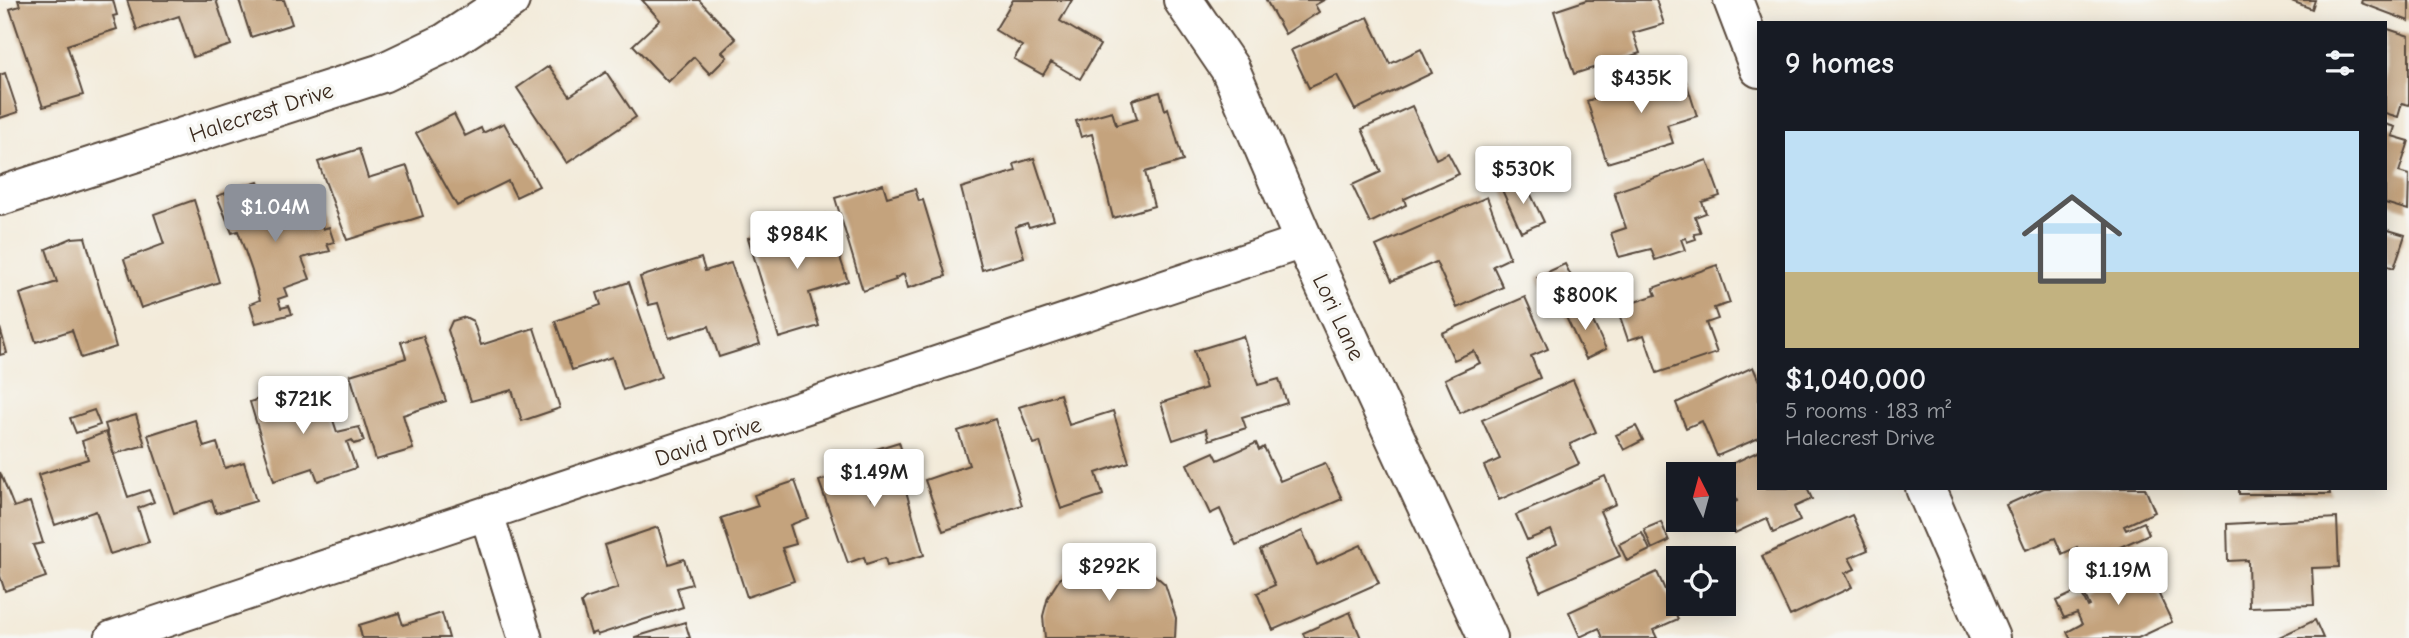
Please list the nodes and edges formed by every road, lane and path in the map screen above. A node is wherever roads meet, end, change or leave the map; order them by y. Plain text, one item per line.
1 (510, 0) edge
2 (1183, 0) edge
3 (1734, 0) edge
4 (1757, 63) edge
5 (0, 196) edge
6 (1304, 241) junction
7 (1926, 490) edge
8 (487, 515) junction
9 (112, 638) edge
10 (525, 638) edge
11 (1488, 638) edge
12 (1990, 638) edge

1 - 5 street, Halecrest Drive
2 - 6 street, Lori Lane
3 - 4 street
6 - 8 street, David Drive
6 - 11 street, Lori Lane
7 - 12 street
8 - 9 street, David Drive
8 - 10 street

